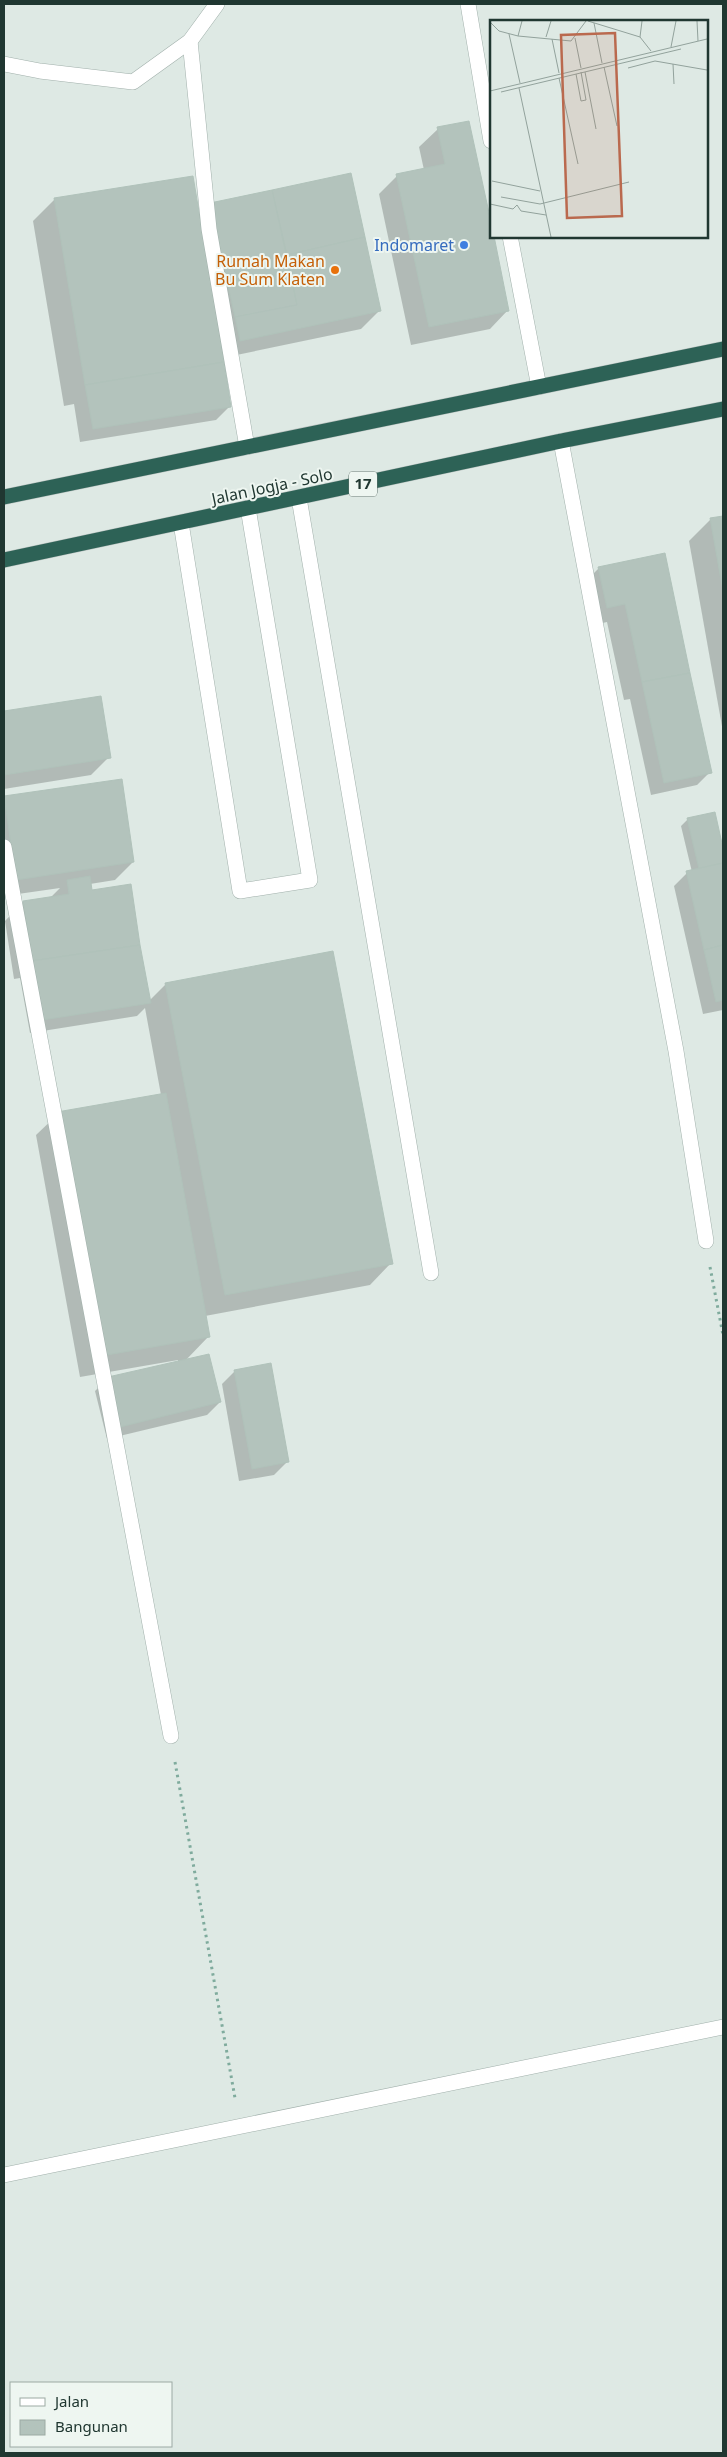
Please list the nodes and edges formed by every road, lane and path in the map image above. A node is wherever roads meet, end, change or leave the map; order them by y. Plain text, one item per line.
1 (217, 4) edge
2 (468, 4) edge
3 (190, 41) junction
4 (4, 64) edge
5 (490, 135) edge
6 (510, 238) edge
7 (723, 349) edge
8 (540, 387) junction
9 (723, 409) edge
10 (561, 441) junction
11 (247, 447) junction
12 (4, 498) edge
13 (299, 498) junction
14 (248, 508) junction
15 (182, 523) junction
16 (4, 560) edge
17 (4, 847) edge
18 (706, 1241) joint
19 (431, 1273) dead end
20 (723, 1335) edge
21 (171, 1736) joint
22 (723, 2027) edge
23 (240, 2126) junction
24 (4, 2174) edge

1 - 3 street
2 - 5 street
3 - 4 street
3 - 11 street
6 - 8 street
7 - 8 highway
8 - 11 highway
9 - 10 highway, Jalan Jogja - Solo / 17
10 - 13 highway, Jalan Jogja - Solo / 17
10 - 18 street
11 - 12 highway
13 - 14 highway, Jalan Jogja - Solo / 17
13 - 19 street
14 - 15 highway, Jalan Jogja - Solo / 17
14 - 15 street
15 - 16 highway, Jalan Jogja - Solo / 17
17 - 21 street
18 - 20 path
21 - 23 path
22 - 23 street
23 - 24 street

